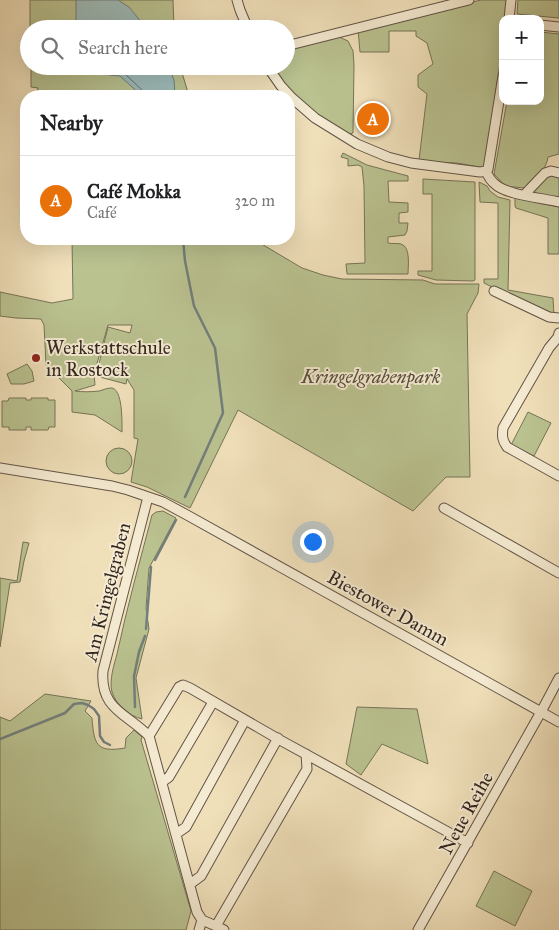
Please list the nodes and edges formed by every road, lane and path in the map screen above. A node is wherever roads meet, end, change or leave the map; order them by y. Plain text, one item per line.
1 (237, 0) edge
2 (470, 0) edge
3 (511, 0) edge
4 (509, 15) edge
5 (244, 20) edge
6 (544, 25) edge
7 (559, 27) edge
8 (295, 44) edge
9 (273, 75) edge
10 (285, 90) edge
11 (499, 100) edge
12 (295, 101) edge
13 (486, 171) junction
14 (559, 173) edge
15 (524, 195) junction
16 (559, 202) edge
17 (494, 291) dead end
18 (559, 318) edge
19 (559, 336) edge
20 (0, 468) edge
21 (559, 476) edge
22 (148, 497) junction
23 (444, 508) dead end
24 (559, 573) edge
25 (559, 678) edge
26 (213, 702) junction
27 (542, 712) junction
28 (245, 720) junction
29 (559, 722) edge
30 (149, 736) junction
31 (278, 738) junction
32 (306, 754) junction
33 (162, 782) junction
34 (176, 834) junction
35 (468, 843) junction
36 (190, 884) junction
37 (202, 920) junction
38 (220, 928) edge
39 (199, 930) edge
40 (418, 930) edge

1 - 5 street
2 - 8 street
3 - 4 street
6 - 7 street
9 - 10 street
11 - 13 street
12 - 13 street
13 - 15 street
14 - 15 street
15 - 16 street
17 - 18 street
19 - 21 street
20 - 22 street, Biestower Damm
22 - 27 street, Biestower Damm
22 - 30 street, Am Kringelgraben
23 - 24 street
25 - 27 street, Neue Reihe
26 - 28 street
26 - 30 street
26 - 33 street
27 - 29 street, Biestower Damm
27 - 35 street, Neue Reihe
28 - 31 street
28 - 34 street
30 - 33 street
31 - 32 street
31 - 36 street
32 - 35 street
32 - 38 street
33 - 34 street
34 - 36 street
35 - 40 street, Neue Reihe
36 - 37 street
37 - 38 street
37 - 39 street

